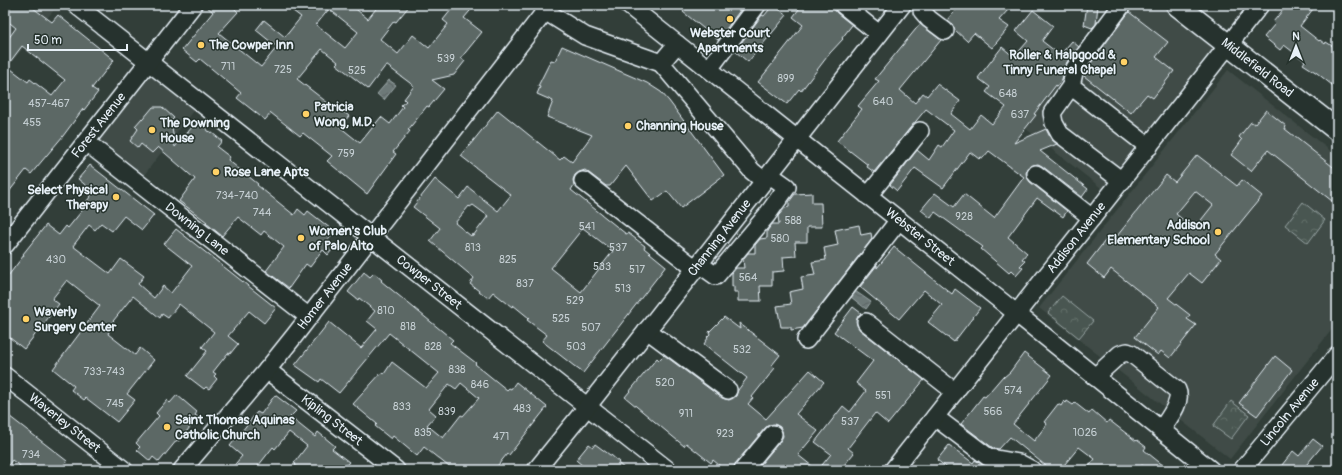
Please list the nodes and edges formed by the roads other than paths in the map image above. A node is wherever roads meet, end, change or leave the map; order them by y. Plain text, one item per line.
1 (76, 5) edge
2 (193, 5) edge
3 (628, 5) edge
4 (757, 5) edge
5 (843, 5) edge
6 (902, 5) edge
7 (1112, 5) edge
8 (1122, 5) edge
9 (1177, 5) edge
10 (1260, 5) edge
11 (548, 8) edge
12 (920, 12) edge
13 (945, 31) dead end
14 (879, 34) junction
15 (1085, 38) dead end
16 (677, 44) junction
17 (1228, 46) junction
18 (148, 61) junction
19 (661, 63) junction
20 (709, 69) junction
21 (1071, 86) junction
22 (1337, 130) edge
23 (920, 131) dead end
24 (797, 139) junction
25 (86, 142) junction
26 (1149, 147) junction
27 (1036, 174) dead end
28 (767, 178) junction
29 (583, 180) dead end
30 (1122, 181) junction
31 (868, 196) junction
32 (1092, 218) junction
33 (899, 220) junction
34 (372, 237) junction
35 (5, 246) edge
36 (697, 267) junction
37 (1017, 314) junction
38 (309, 317) junction
39 (866, 322) dead end
40 (648, 330) junction
41 (806, 340) dead end
42 (1337, 355) edge
43 (268, 370) junction
44 (5, 376) edge
45 (1095, 377) junction
46 (728, 390) dead end
47 (955, 392) junction
48 (587, 407) junction
49 (936, 417) junction
50 (1161, 430) junction
51 (773, 434) dead end
52 (124, 470) edge
53 (182, 470) edge
54 (396, 470) edge
55 (536, 470) edge
56 (668, 470) edge
57 (743, 470) edge
58 (893, 470) edge
59 (1032, 470) edge
60 (1211, 470) edge
61 (1242, 470) edge

1 - 18 street, Cowper Street
2 - 18 street, Forest Avenue
3 - 16 street, Webster Street
4 - 20 street
5 - 14 street
6 - 14 street, Channing Avenue
7 - 15 street
8 - 21 street
9 - 17 main road, Middlefield Road
10 - 17 street, Addison Avenue
11 - 19 street
11 - 34 street, Homer Avenue
12 - 13 street
14 - 24 street, Channing Avenue
16 - 19 street
16 - 20 street, Webster Street
17 - 22 main road, Middlefield Road
17 - 26 street, Addison Avenue
18 - 25 street, Forest Avenue
18 - 34 street, Cowper Street
19 - 28 street
20 - 24 street, Webster Street
21 - 26 street
21 - 30 street
23 - 31 street
24 - 28 street, Channing Avenue
24 - 31 street, Webster Street
25 - 35 street, Forest Avenue
25 - 38 street, Downing Lane
26 - 30 street, Addison Avenue
27 - 32 street
28 - 36 street, Channing Avenue
28 - 36 street
29 - 36 street
30 - 32 street, Addison Avenue
31 - 33 street, Webster Street
32 - 37 street, Addison Avenue
33 - 37 street, Webster Street
33 - 41 street
34 - 38 street, Homer Avenue
34 - 48 street, Cowper Street
36 - 40 street, Channing Avenue
37 - 45 street, Webster Street
37 - 47 street, Addison Avenue
38 - 43 street, Homer Avenue
39 - 47 street
40 - 46 street
40 - 48 street, Channing Avenue
42 - 61 street, Lincoln Avenue
43 - 53 street, Homer Avenue
43 - 54 street, Kipling Street
44 - 52 street, Waverley Street
45 - 50 street, Webster Street
45 - 50 street
47 - 49 street, Addison Avenue
48 - 55 street, Channing Avenue
48 - 56 street, Cowper Street
49 - 58 street, Addison Avenue
49 - 59 street
50 - 60 street, Webster Street
51 - 57 street

